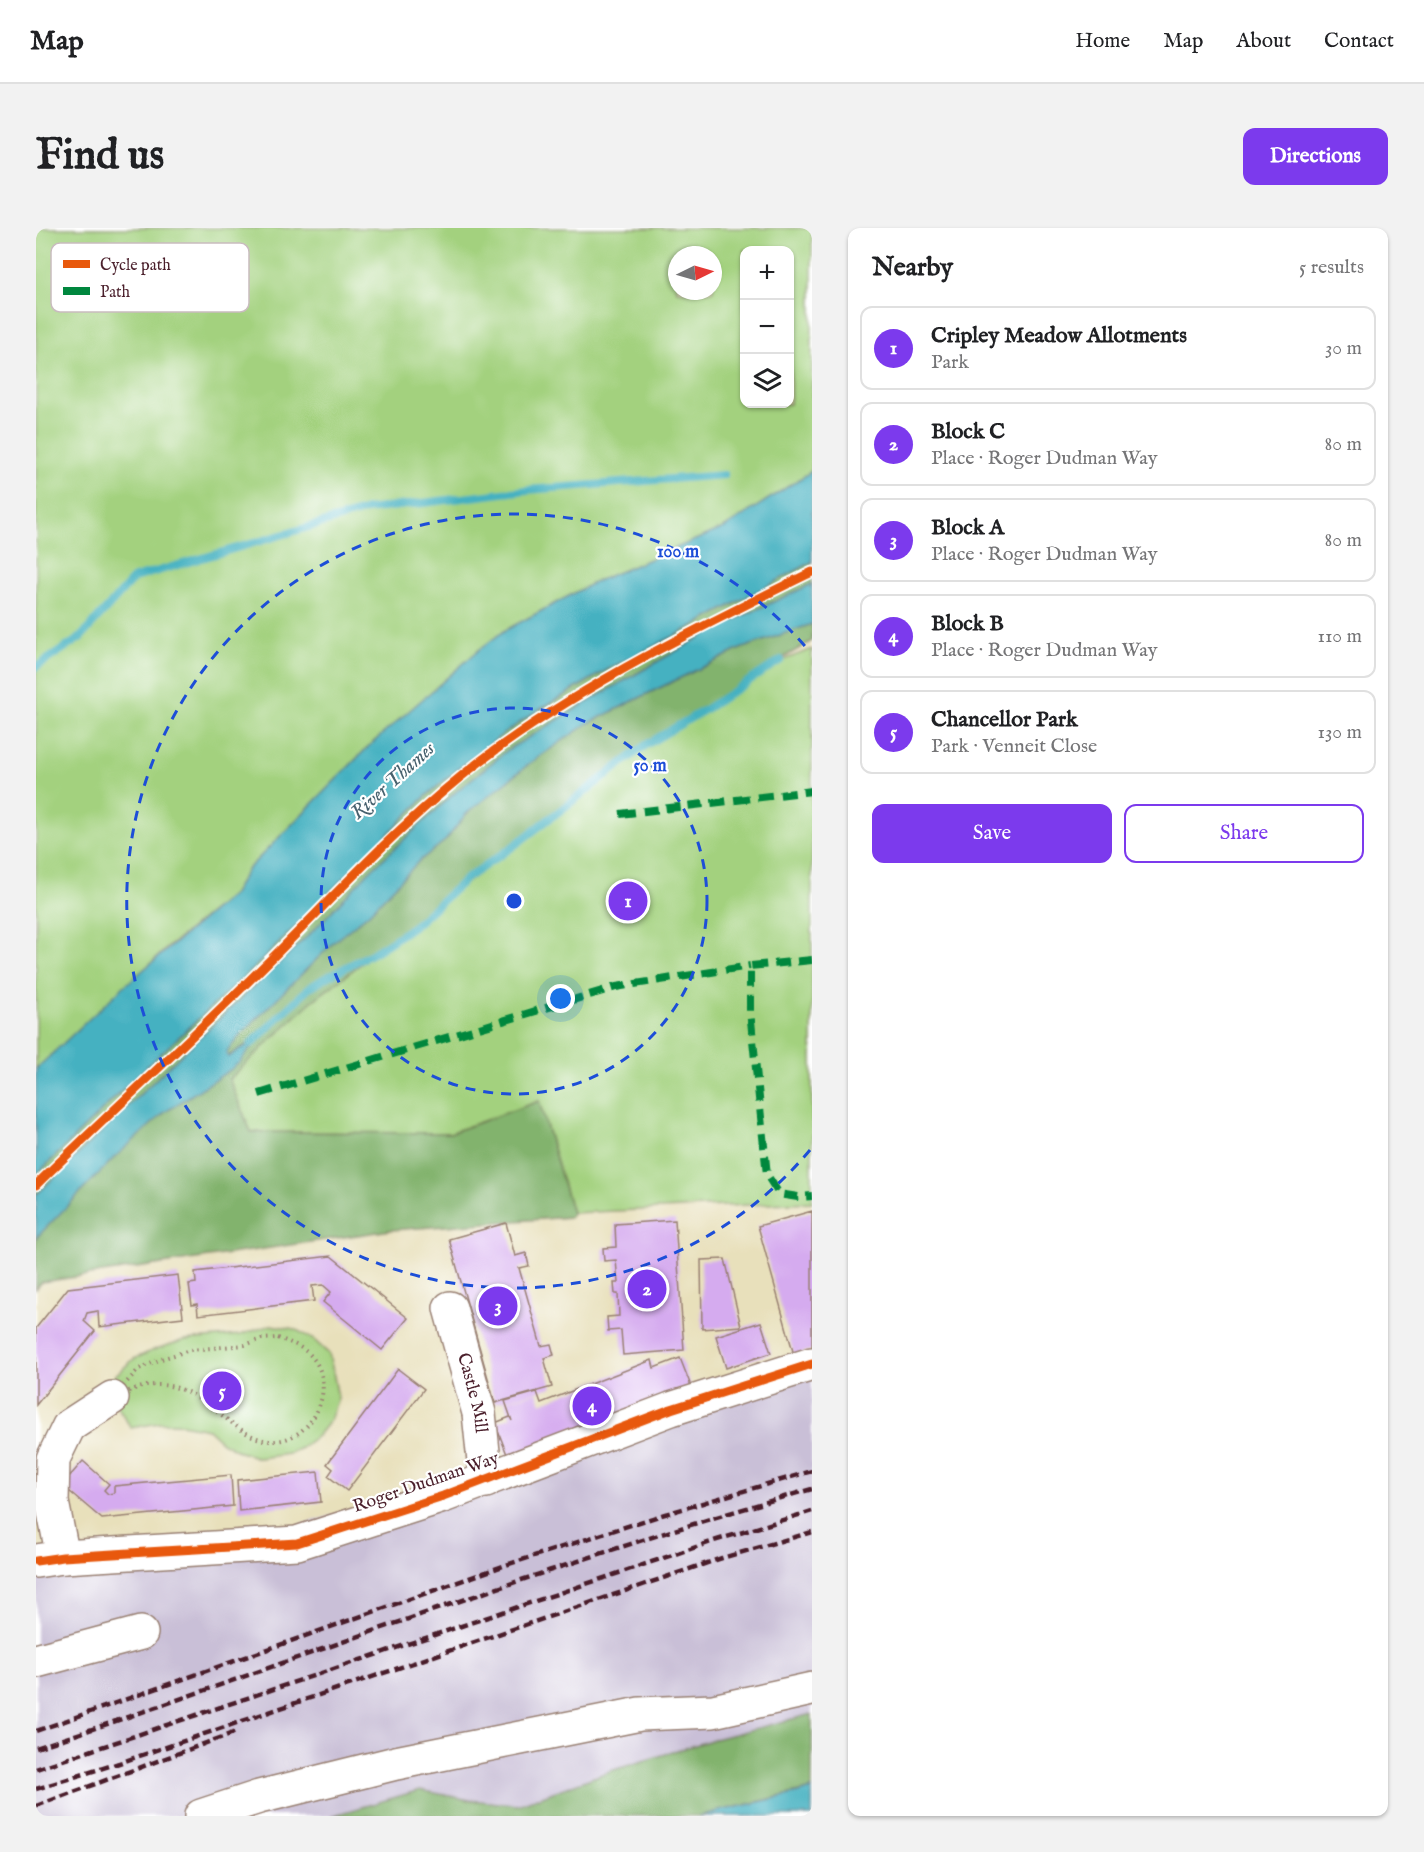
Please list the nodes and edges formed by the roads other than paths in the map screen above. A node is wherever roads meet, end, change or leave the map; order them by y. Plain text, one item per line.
1 (450, 1308) dead end
2 (812, 1364) edge
3 (112, 1398) road end
4 (486, 1481) junction
5 (50, 1559) edge
6 (141, 1633) dead end
7 (36, 1661) edge
8 (812, 1689) edge
9 (201, 1816) edge

1 - 4 street, Castle Mill
2 - 4 street, Roger Dudman Way
3 - 5 street
4 - 5 street, Roger Dudman Way
6 - 7 street
8 - 9 street

